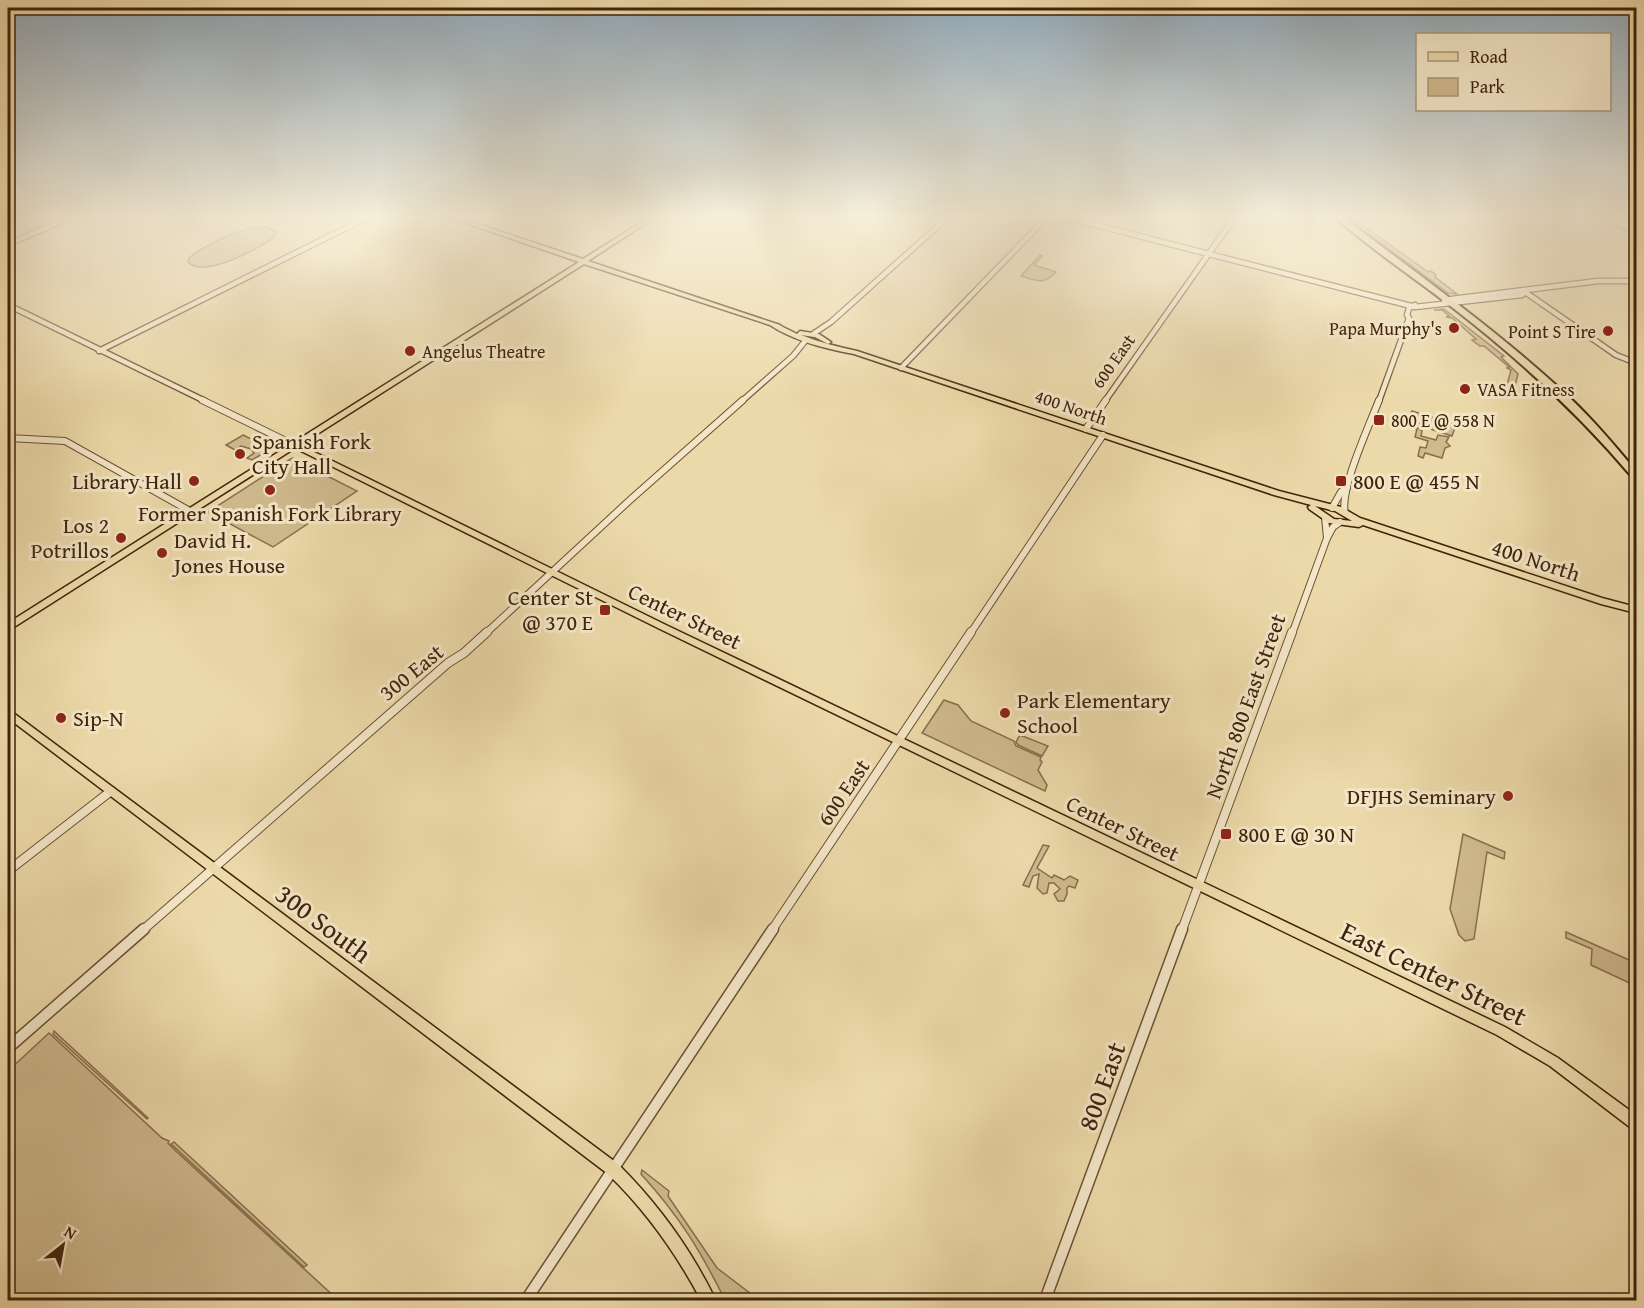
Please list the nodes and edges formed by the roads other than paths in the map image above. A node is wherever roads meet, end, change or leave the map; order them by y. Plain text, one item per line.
1 (243, 279) edge
2 (557, 279) edge
3 (635, 279) edge
4 (879, 279) edge
5 (987, 279) edge
6 (1191, 279) edge
7 (1306, 279) edge
8 (1419, 279) edge
9 (1636, 281) edge
10 (1359, 292) junction
11 (1525, 292) junction
12 (1398, 300) junction
13 (1449, 302) junction
14 (8, 305) edge
15 (1424, 305) junction
16 (1412, 309) junction
17 (813, 338) junction
18 (99, 351) junction
19 (1636, 363) edge
20 (901, 368) junction
21 (1086, 429) junction
22 (1103, 435) junction
23 (8, 438) edge
24 (294, 445) junction
25 (1636, 476) edge
26 (1347, 487) junction
27 (190, 511) junction
28 (1328, 512) junction
29 (1343, 518) junction
30 (1327, 538) junction
31 (551, 572) junction
32 (1636, 610) edge
33 (8, 627) edge
34 (8, 713) edge
35 (899, 740) junction
36 (111, 791) junction
37 (213, 868) junction
38 (8, 871) edge
39 (1198, 886) junction
40 (8, 1048) edge
41 (1636, 1123) edge
42 (613, 1169) junction
43 (526, 1300) edge
44 (708, 1300) edge
45 (1045, 1300) edge

1 - 18 street
2 - 24 main road
3 - 17 main road, 400 North
4 - 17 street, 300 East
5 - 20 street
6 - 21 street, 600 East
7 - 10 street
8 - 13 highway
9 - 11 street
10 - 12 street
10 - 16 street
11 - 13 street
11 - 19 street
12 - 15 street
12 - 16 street
13 - 15 street
13 - 25 highway
14 - 18 street, Center Street
15 - 16 street
16 - 26 street
17 - 20 main road, 400 North
17 - 31 street, 300 East
18 - 24 street, Center Street
20 - 21 main road, 400 North
21 - 22 main road, 400 North
22 - 28 main road, 400 North
22 - 35 street, 600 East
23 - 27 street
24 - 27 main road
24 - 31 main road, Center Street
26 - 28 street
26 - 29 street
27 - 33 main road
28 - 29 main road
28 - 29 main road
28 - 30 street
29 - 30 street
29 - 32 main road, 400 North
30 - 39 street, North 800 East Street
31 - 35 main road, Center Street
31 - 37 street, 300 East
34 - 36 main road, 300 South
35 - 39 main road, Center Street
35 - 42 street, 600 East
36 - 37 main road, 300 South
36 - 38 street
37 - 40 street, 300 East
37 - 42 main road, 300 South
39 - 41 main road, East Center Street
39 - 45 street, 800 East
42 - 43 street, 600 East
42 - 44 main road, 300 South

